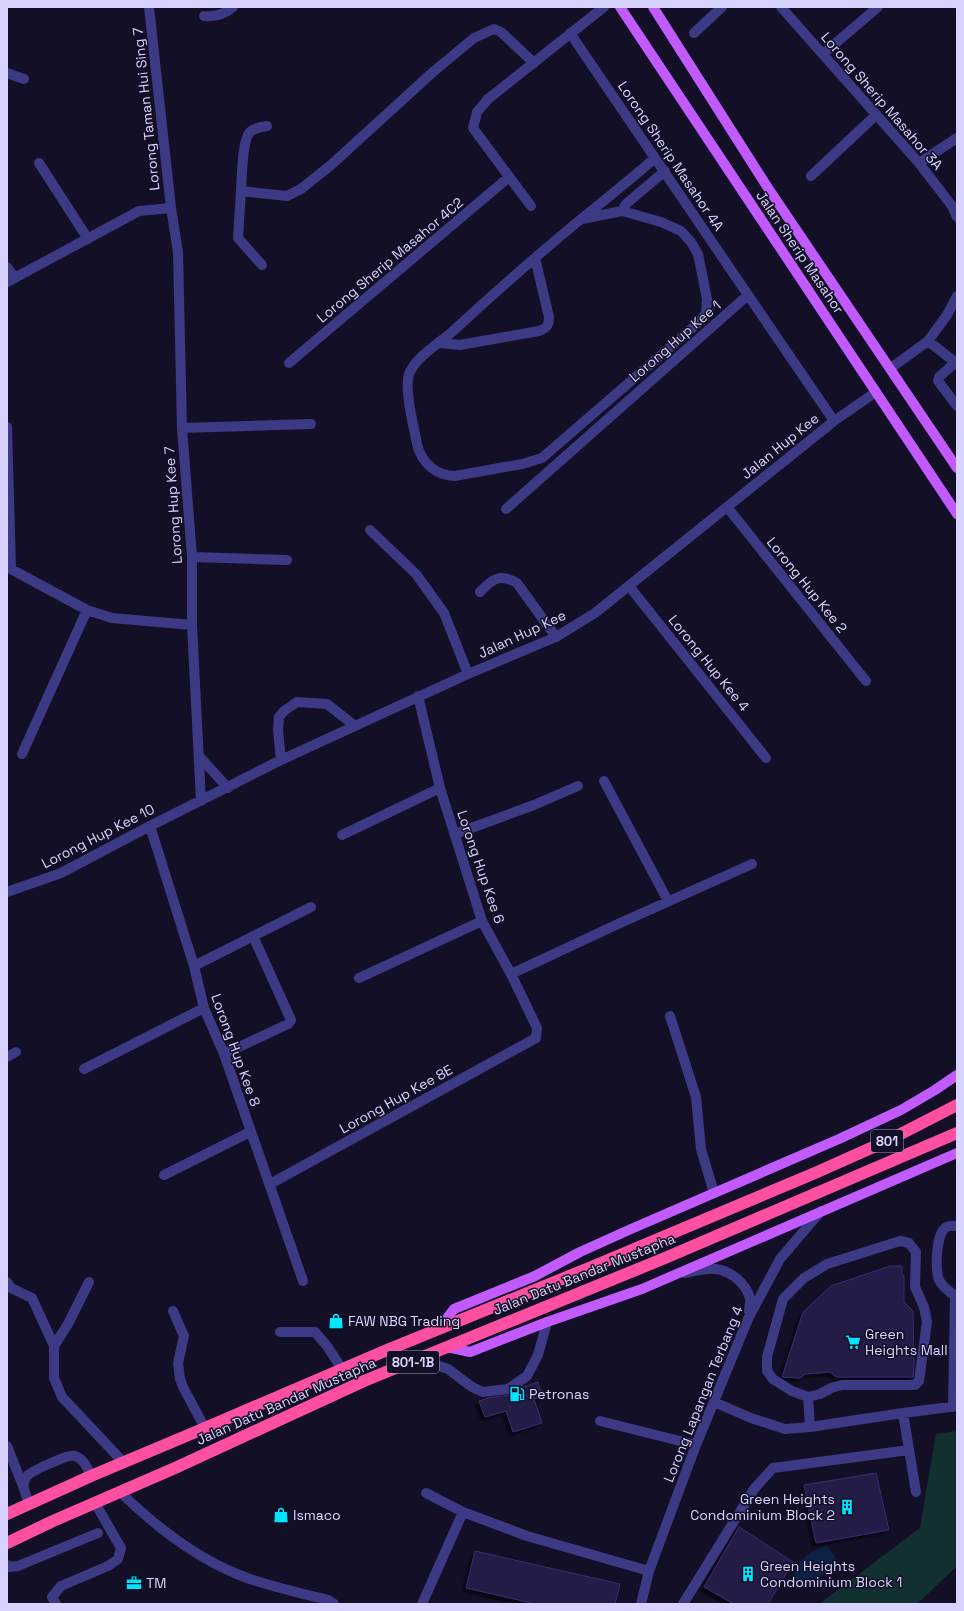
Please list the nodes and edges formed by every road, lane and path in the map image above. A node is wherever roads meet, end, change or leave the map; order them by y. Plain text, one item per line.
1 (149, 7) edge
2 (233, 7) edge
3 (604, 7) edge
4 (620, 7) edge
5 (653, 7) edge
6 (722, 7) edge
7 (781, 7) edge
8 (878, 7) edge
9 (204, 16) dead end
10 (570, 33) junction
11 (694, 33) dead end
12 (823, 54) junction
13 (534, 63) junction
14 (7, 73) edge
15 (24, 78) dead end
16 (876, 115) junction
17 (267, 126) dead end
18 (957, 138) edge
19 (655, 158) junction
20 (39, 163) dead end
21 (919, 163) junction
22 (665, 171) junction
23 (811, 176) dead end
24 (509, 177) junction
25 (241, 191) junction
26 (531, 206) dead end
27 (171, 208) junction
28 (622, 211) junction
29 (957, 217) edge
30 (582, 219) junction
31 (88, 239) junction
32 (535, 258) junction
33 (262, 265) dead end
34 (7, 267) edge
35 (11, 280) edge
36 (748, 295) junction
37 (957, 296) edge
38 (928, 341) junction
39 (440, 343) junction
40 (956, 361) edge
41 (289, 363) dead end
42 (890, 368) junction
43 (876, 392) junction
44 (957, 406) edge
45 (834, 421) junction
46 (311, 424) dead end
47 (7, 427) edge
48 (182, 428) junction
49 (957, 468) edge
50 (727, 507) junction
51 (506, 509) dead end
52 (957, 514) edge
53 (370, 530) dead end
54 (192, 557) junction
55 (287, 560) dead end
56 (9, 568) edge
57 (629, 586) junction
58 (480, 592) dead end
59 (87, 610) junction
60 (192, 625) junction
61 (556, 637) junction
62 (468, 674) junction
63 (866, 681) dead end
64 (418, 696) junction
65 (356, 726) junction
66 (22, 754) dead end
67 (198, 756) junction
68 (766, 758) dead end
69 (281, 760) junction
70 (604, 781) dead end
71 (578, 786) dead end
72 (228, 788) junction
73 (440, 788) junction
74 (201, 801) junction
75 (150, 826) junction
76 (456, 834) junction
77 (342, 835) dead end
78 (752, 864) dead end
79 (7, 892) edge
80 (668, 901) junction
81 (311, 907) dead end
82 (482, 921) junction
83 (253, 936) junction
84 (194, 966) junction
85 (511, 974) junction
86 (359, 978) dead end
87 (204, 1008) junction
88 (670, 1016) dead end
89 (536, 1038) joint
90 (224, 1054) junction
91 (84, 1069) dead end
92 (957, 1075) edge
93 (957, 1105) edge
94 (250, 1132) junction
95 (957, 1133) edge
96 (957, 1154) edge
97 (164, 1175) dead end
98 (270, 1184) junction
99 (823, 1191) joint
100 (714, 1193) junction
101 (822, 1211) junction
102 (957, 1226) edge
103 (674, 1275) junction
104 (303, 1281) dead end
105 (7, 1282) edge
106 (89, 1282) dead end
107 (956, 1297) edge
108 (173, 1310) dead end
109 (748, 1319) junction
110 (547, 1322) junction
111 (438, 1330) junction
112 (280, 1332) dead end
113 (54, 1346) junction
114 (447, 1347) junction
115 (419, 1359) junction
116 (342, 1369) junction
117 (955, 1370) edge
118 (808, 1397) junction
119 (714, 1402) junction
120 (955, 1407) edge
121 (903, 1413) junction
122 (600, 1421) dead end
123 (810, 1427) junction
124 (205, 1428) junction
125 (696, 1445) junction
126 (7, 1446) edge
127 (909, 1450) junction
128 (124, 1463) junction
129 (91, 1476) junction
130 (23, 1486) junction
131 (120, 1492) junction
132 (916, 1492) dead end
133 (426, 1493) dead end
134 (96, 1503) junction
135 (29, 1504) junction
136 (463, 1512) junction
137 (7, 1514) edge
138 (98, 1533) dead end
139 (7, 1543) edge
140 (7, 1565) edge
141 (649, 1571) junction
142 (56, 1604) edge
143 (334, 1604) edge
144 (422, 1604) edge
145 (641, 1604) edge
146 (683, 1604) edge

1 - 27 street, Lorong Taman Hui Sing 7
2 - 9 street
3 - 10 street
4 - 43 main road, Jalan Sherip Masahor
5 - 42 main road, Jalan Sherip Masahor
6 - 11 street
7 - 12 street, Lorong Sherip Masahor 3A
8 - 12 street
10 - 13 street
10 - 19 street, Lorong Sherip Masahor 4A
12 - 16 street, Lorong Sherip Masahor 3A
13 - 24 street
13 - 25 street
14 - 15 street
16 - 21 street, Lorong Sherip Masahor 3A
16 - 23 street
17 - 25 street
18 - 21 street
19 - 22 street, Lorong Sherip Masahor 4A
19 - 30 street
20 - 31 street
21 - 29 street, Lorong Sherip Masahor 3A
22 - 28 street
22 - 36 street, Lorong Sherip Masahor 4A
24 - 26 street
24 - 41 street, Lorong Sherip Masahor 4C2
25 - 33 street
27 - 31 street
27 - 48 street, Lorong Hup Kee 7
28 - 30 street
28 - 39 street
30 - 32 street
31 - 35 street
32 - 39 street
32 - 39 street
34 - 35 street
36 - 45 street
36 - 51 street, Lorong Hup Kee 1
37 - 38 street
38 - 40 street
38 - 42 street
40 - 44 street
42 - 49 main road, Jalan Sherip Masahor
43 - 45 street, Jalan Hup Kee
43 - 52 main road, Jalan Sherip Masahor
45 - 50 street, Jalan Hup Kee
46 - 48 street
47 - 56 street
48 - 54 street, Lorong Hup Kee 7
50 - 57 street, Jalan Hup Kee
50 - 63 street, Lorong Hup Kee 2
53 - 62 street
54 - 55 street
54 - 60 street, Lorong Hup Kee 7
56 - 59 street
57 - 61 street, Jalan Hup Kee
57 - 68 street, Lorong Hup Kee 4
58 - 61 street
59 - 60 street
59 - 66 street
60 - 67 street, Lorong Hup Kee 7
61 - 62 street, Jalan Hup Kee
62 - 64 street, Jalan Hup Kee
64 - 65 street, Jalan Hup Kee
64 - 73 street, Lorong Hup Kee 6
65 - 69 street, Jalan Hup Kee
65 - 69 street
67 - 72 street
67 - 74 street, Lorong Hup Kee 7
69 - 72 street, Jalan Hup Kee
70 - 80 street
71 - 76 street
72 - 74 street, Jalan Hup Kee
73 - 76 street, Lorong Hup Kee 6
73 - 77 street
74 - 75 street, Lorong Hup Kee 10
75 - 79 street, Lorong Hup Kee 10
75 - 84 street, Lorong Hup Kee 8
76 - 82 street, Lorong Hup Kee 6
78 - 80 street
80 - 85 street
81 - 83 street
82 - 85 street, Lorong Hup Kee 6
82 - 86 street
83 - 84 street
83 - 90 street
84 - 87 street, Lorong Hup Kee 8
85 - 89 street, Lorong Hup Kee 6
87 - 90 street, Lorong Hup Kee 8
87 - 91 street
88 - 100 street
89 - 98 street, Lorong Hup Kee 8E
90 - 94 street, Lorong Hup Kee 8
92 - 100 main road
93 - 111 highway, Jalan Datu Bandar Mustapha / 801
94 - 97 street
94 - 98 street, Lorong Hup Kee 8
95 - 99 highway, 801
96 - 101 main road
98 - 104 street, Lorong Hup Kee 8
99 - 114 highway, Jalan Datu Bandar Mustapha / 801-1B
100 - 111 main road
101 - 103 main road
101 - 109 street, Lorong Lapangan Terbang 4
102 - 107 street
103 - 109 street
103 - 110 main road
105 - 113 street
106 - 113 street
107 - 117 street
108 - 124 street
109 - 119 street, Lorong Lapangan Terbang 4
110 - 114 main road
110 - 115 street
111 - 116 highway, Jalan Datu Bandar Mustapha
112 - 116 street
113 - 128 street
114 - 115 highway, Jalan Datu Bandar Mustapha / 801-1B
115 - 131 highway, Jalan Datu Bandar Mustapha / 801-1B
116 - 124 highway, Jalan Datu Bandar Mustapha
117 - 120 street
118 - 118 street
118 - 123 street
119 - 123 street
119 - 125 street, Lorong Lapangan Terbang 4
120 - 121 street
121 - 123 street
121 - 127 street
122 - 125 street
124 - 128 highway, Jalan Datu Bandar Mustapha
125 - 141 street, Lorong Lapangan Terbang 4
126 - 130 street
127 - 132 street
127 - 146 street
128 - 129 highway, Jalan Datu Bandar Mustapha
129 - 130 street
129 - 135 highway, Jalan Datu Bandar Mustapha
130 - 135 street
131 - 134 highway, Jalan Datu Bandar Mustapha / 801-1B
131 - 143 street
133 - 136 street
134 - 139 highway, Jalan Datu Bandar Mustapha / 801-1B
134 - 142 street
135 - 137 highway, Jalan Datu Bandar Mustapha
136 - 141 street
136 - 144 street
138 - 140 street
141 - 145 street, Lorong Lapangan Terbang 4

